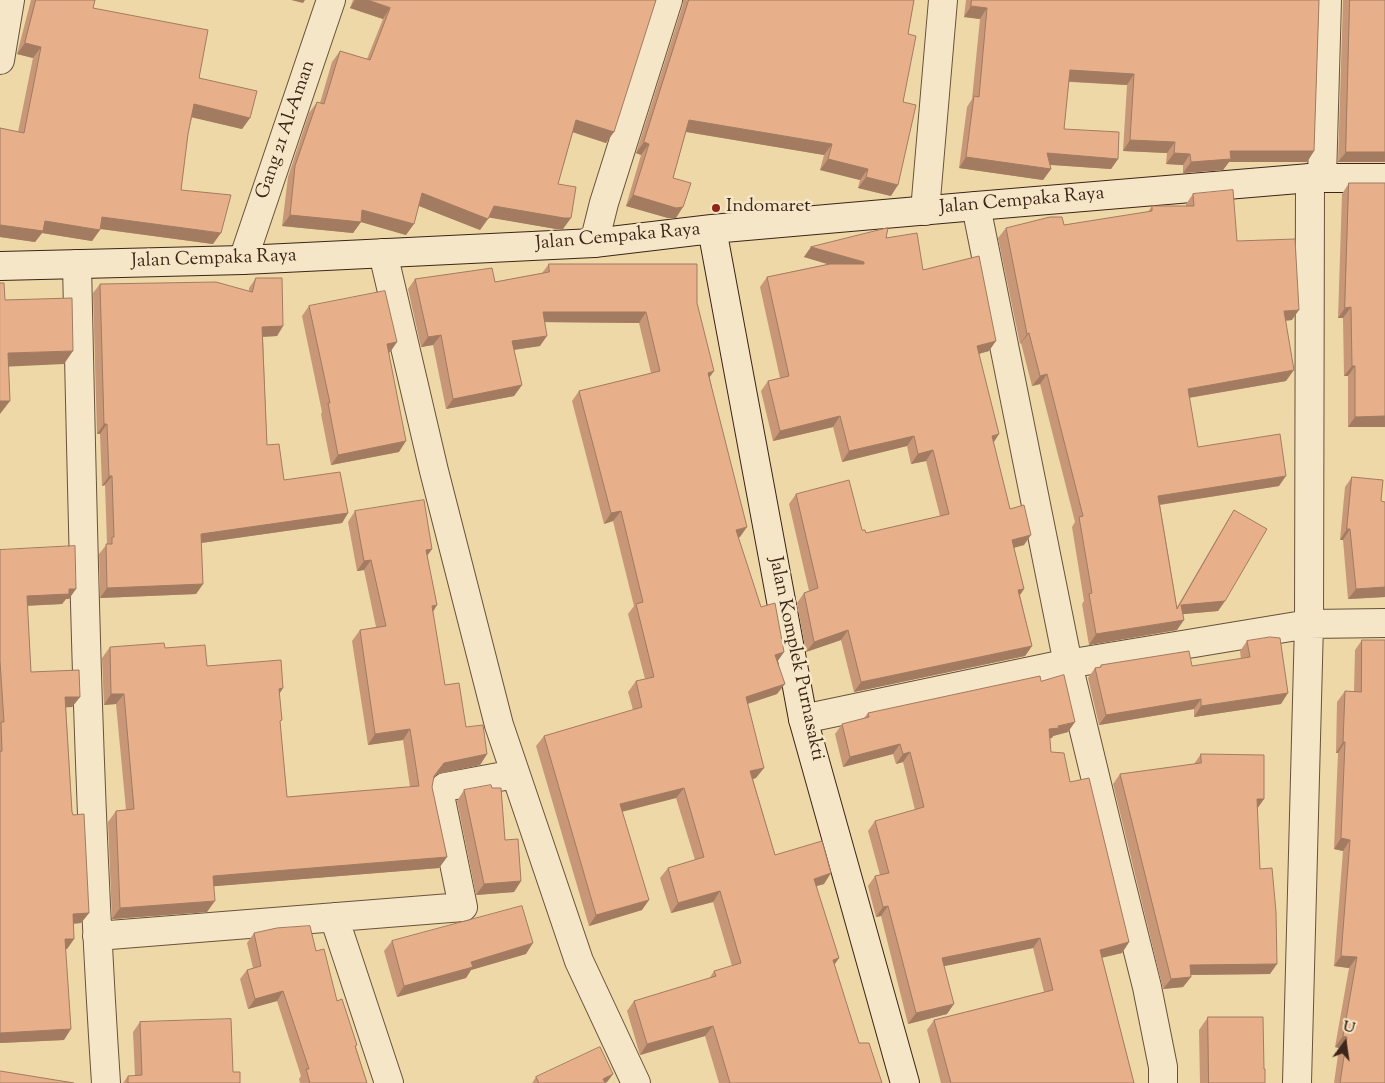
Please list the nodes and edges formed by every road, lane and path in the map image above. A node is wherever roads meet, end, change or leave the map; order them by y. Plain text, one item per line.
1 (10, 0) edge
2 (331, 0) edge
3 (668, 0) edge
4 (943, 0) edge
5 (1327, 0) edge
6 (0, 60) edge
7 (1316, 178) junction
8 (1385, 178) edge
9 (976, 206) junction
10 (925, 211) junction
11 (712, 230) junction
12 (594, 243) junction
13 (383, 253) junction
14 (243, 260) junction
15 (77, 264) junction
16 (0, 266) edge
17 (1385, 623) edge
18 (1308, 624) junction
19 (1068, 664) junction
20 (803, 719) junction
21 (515, 774) junction
22 (334, 917) junction
23 (97, 936) junction
24 (106, 1083) edge
25 (389, 1083) edge
26 (636, 1083) edge
27 (906, 1083) edge
28 (1163, 1083) edge
29 (1297, 1083) edge

1 - 6 street
2 - 14 street, Gang 21 Al-Aman
3 - 12 street
4 - 10 street
5 - 7 street
7 - 8 street, Jalan Cempaka Raya
7 - 9 street, Jalan Cempaka Raya
7 - 18 street
9 - 10 street, Jalan Cempaka Raya
9 - 19 street
10 - 11 street, Jalan Cempaka Raya
11 - 12 street, Jalan Cempaka Raya
11 - 20 street, Jalan Komplek Purnasakti
12 - 13 street, Jalan Cempaka Raya
13 - 14 street, Jalan Cempaka Raya
13 - 21 street
14 - 15 street, Jalan Cempaka Raya
15 - 16 street, Jalan Cempaka Raya
15 - 23 street
17 - 18 street
18 - 19 street
18 - 29 street
19 - 20 street
19 - 28 street
20 - 27 street, Jalan Komplek Purnasakti
21 - 22 street
21 - 26 street
22 - 23 street
22 - 25 street
23 - 24 street

